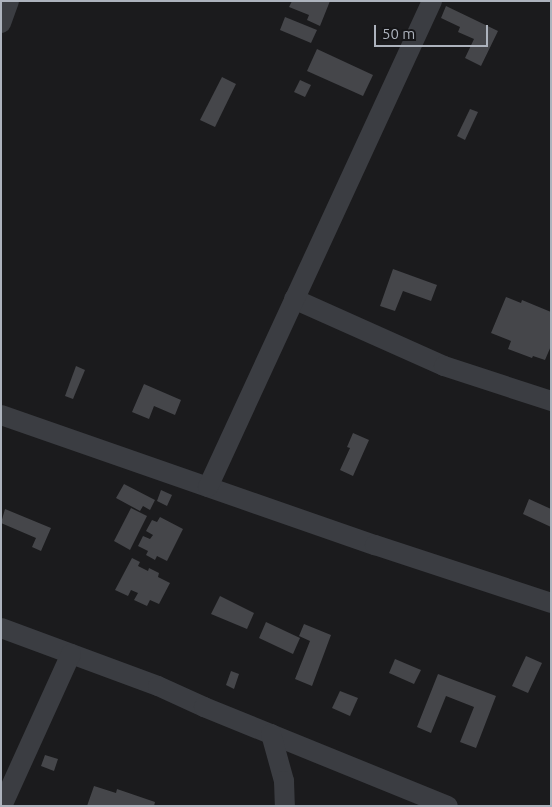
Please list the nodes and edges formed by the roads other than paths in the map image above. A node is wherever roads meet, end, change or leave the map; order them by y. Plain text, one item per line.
1 (9, 1) edge
2 (432, 1) edge
3 (1, 23) edge
4 (294, 299) junction
5 (551, 401) edge
6 (1, 415) edge
7 (208, 487) junction
8 (551, 603) edge
9 (1, 628) edge
10 (70, 654) junction
11 (270, 734) junction
12 (2, 806) edge
13 (285, 806) edge
14 (448, 806) edge

1 - 3 street
2 - 4 street
4 - 5 street
4 - 7 street
6 - 7 street
7 - 8 street
9 - 10 street
10 - 11 street
10 - 12 street
11 - 13 street
11 - 14 street

